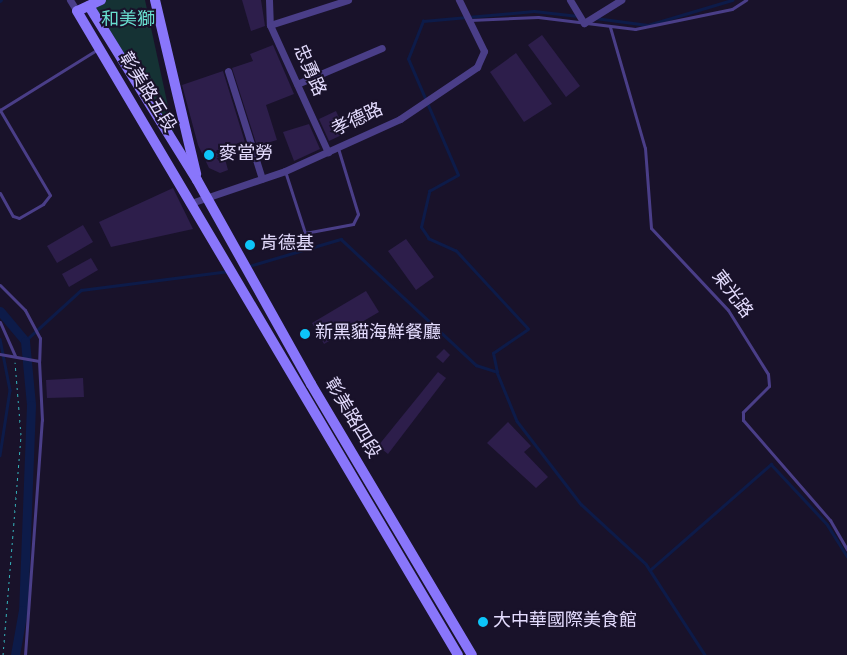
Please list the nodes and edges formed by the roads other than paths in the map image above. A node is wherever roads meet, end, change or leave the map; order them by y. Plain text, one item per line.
1 (70, 0) edge
2 (100, 0) edge
3 (155, 0) edge
4 (269, 0) edge
5 (348, 0) edge
6 (459, 0) edge
7 (570, 0) edge
8 (621, 0) edge
9 (746, 0) edge
10 (87, 3) edge
11 (77, 11) junction
12 (470, 20) junction
13 (584, 23) junction
14 (270, 25) junction
15 (610, 27) junction
16 (99, 48) junction
17 (382, 48) dead end
18 (228, 71) dead end
19 (297, 84) junction
20 (0, 110) edge
21 (338, 147) junction
22 (328, 152) junction
23 (285, 171) junction
24 (262, 179) junction
25 (197, 180) junction
26 (0, 193) edge
27 (207, 197) junction
28 (194, 202) junction
29 (0, 285) edge
30 (0, 322) edge
31 (1, 354) edge
32 (12, 356) junction
33 (36, 361) junction
34 (310, 384) junction
35 (300, 392) junction
36 (395, 524) junction
37 (384, 533) junction
38 (847, 550) edge
39 (25, 655) edge
40 (458, 655) edge
41 (472, 655) edge

1 - 11 street
2 - 10 main road
3 - 25 main road
4 - 14 street, 忠勇路
5 - 14 street
6 - 12 street, 孝德路
7 - 13 street
8 - 13 street
9 - 15 lane
10 - 11 main road
10 - 25 main road, 彰美路五段
11 - 16 main road, 彰美路五段
12 - 13 lane
12 - 21 street, 孝德路
13 - 15 lane
14 - 19 street, 忠勇路
15 - 38 lane, 東光路
16 - 20 lane
16 - 28 main road, 彰美路五段
17 - 19 street
18 - 24 street
19 - 22 street, 忠勇路
20 - 26 lane
21 - 22 street, 孝德路
21 - 23 lane
22 - 23 street, 孝德路
23 - 24 street, 孝德路
24 - 27 street, 孝德路
25 - 27 main road, 彰美路五段
27 - 28 street, 孝德路
27 - 34 main road, 彰美路四段
28 - 35 main road, 彰美路四段
29 - 33 lane
30 - 32 lane
31 - 32 lane
32 - 33 lane
33 - 39 lane
34 - 35 main road
34 - 36 main road, 彰美路四段
35 - 37 main road, 彰美路四段
36 - 37 main road
36 - 41 main road, 彰美路四段
37 - 40 main road, 彰美路四段

